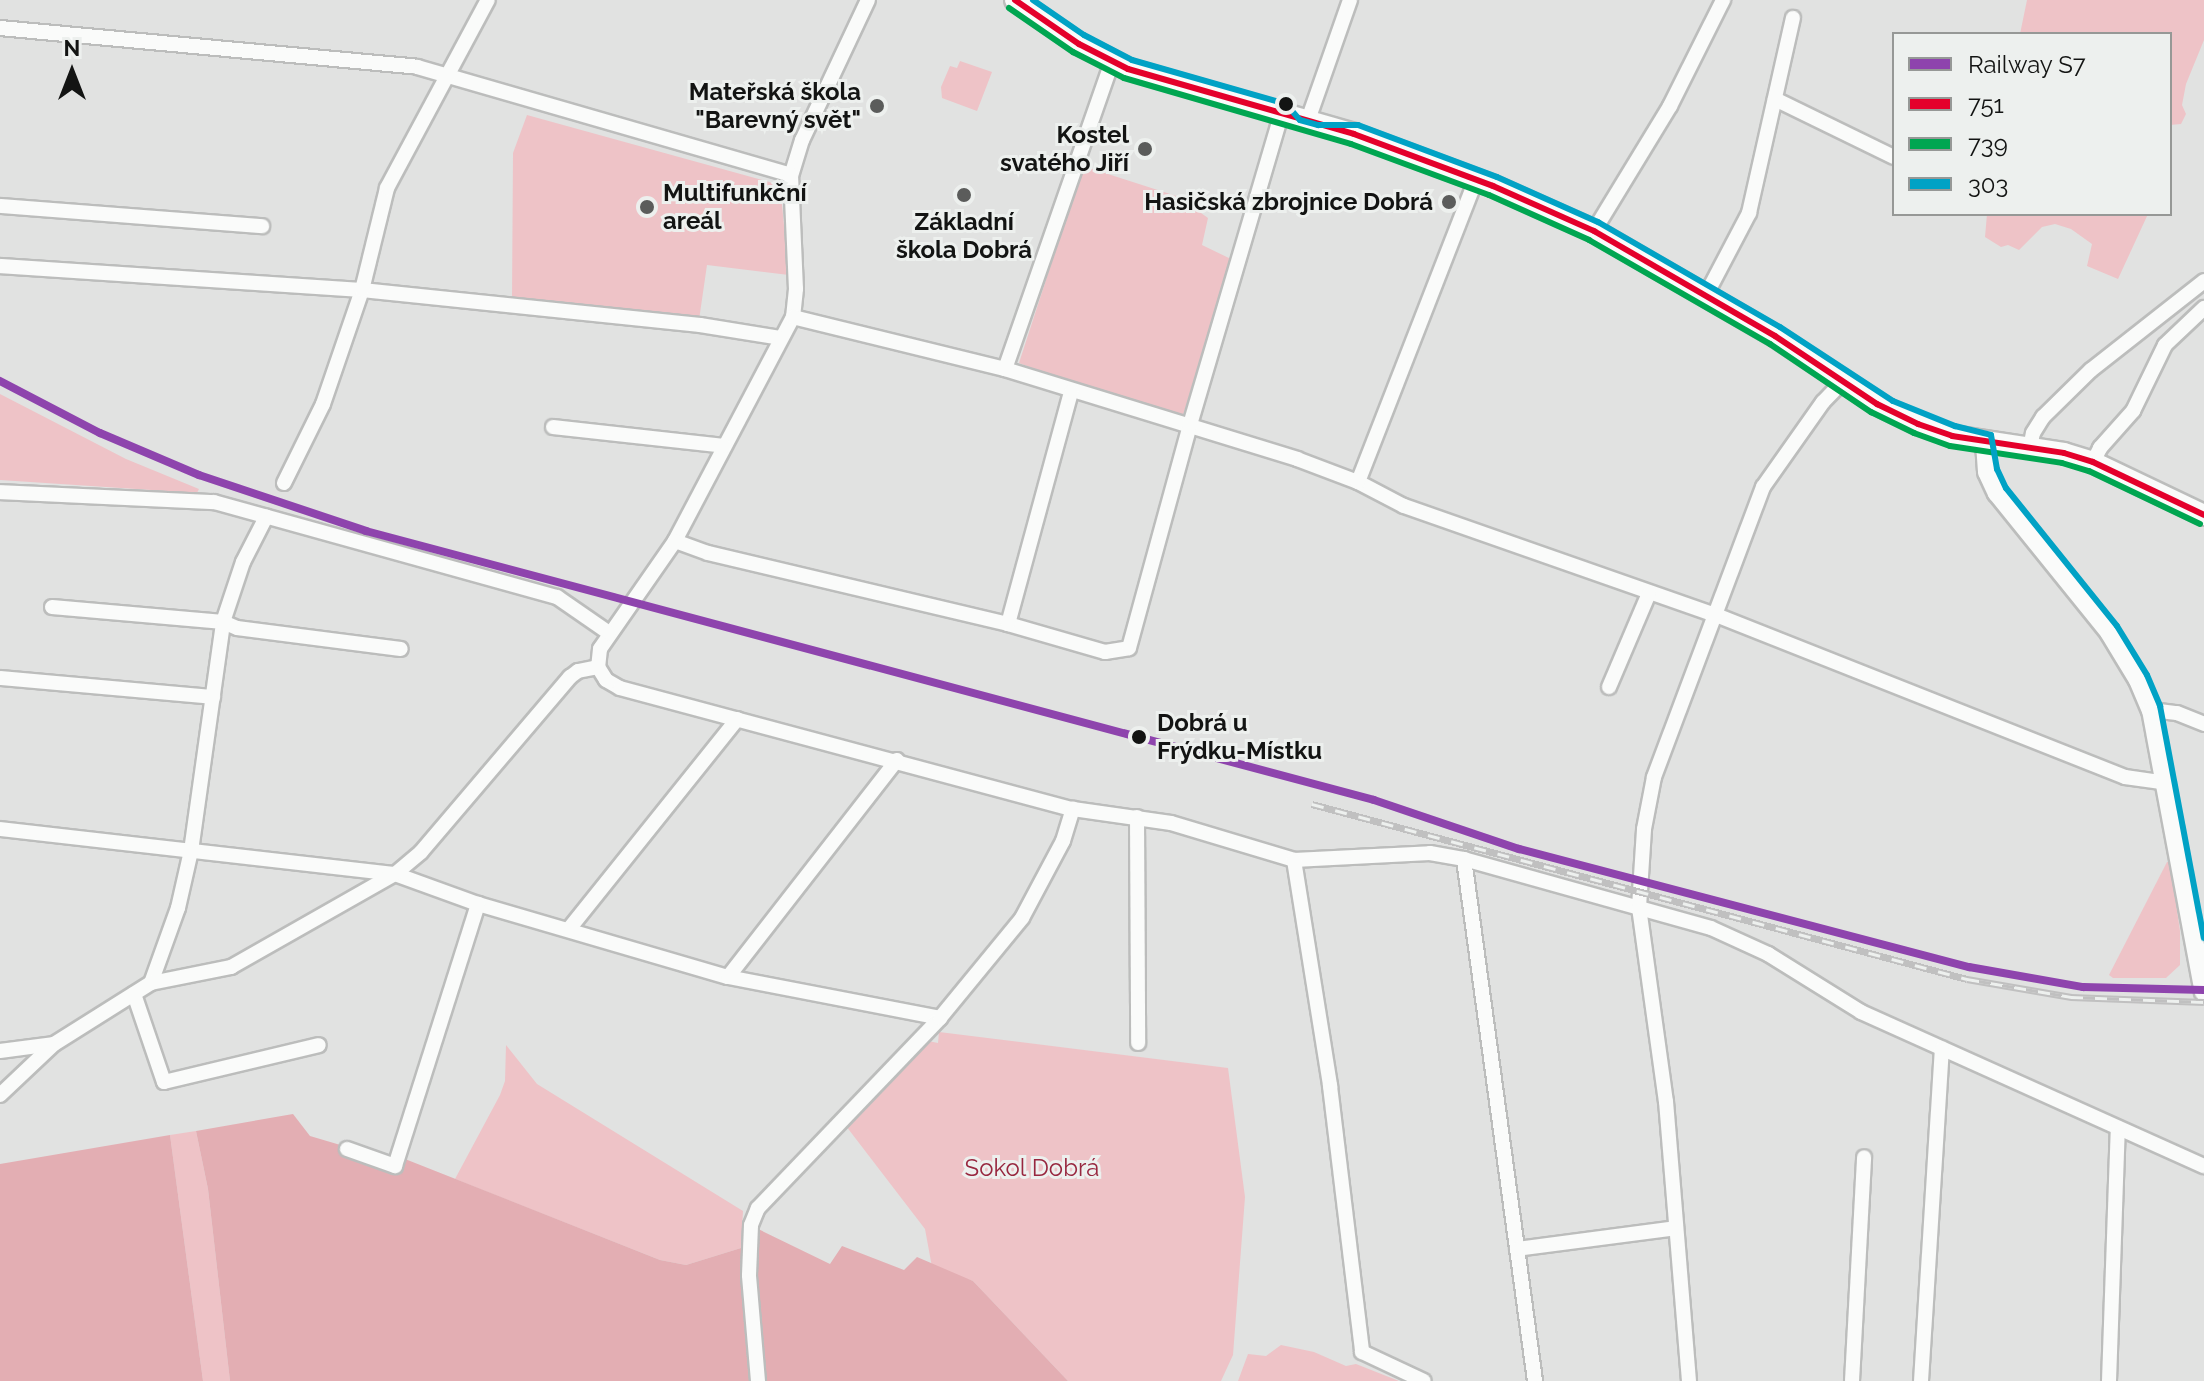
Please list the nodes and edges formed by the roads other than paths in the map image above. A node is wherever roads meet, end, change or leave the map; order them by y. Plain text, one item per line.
1 (488, 0) edge
2 (868, 0) edge
3 (1015, 0) edge
4 (1350, 0) edge
5 (1723, 0) edge
6 (1793, 18) dead end
7 (0, 28) edge
8 (1112, 62) junction
9 (450, 76) junction
10 (1775, 99) junction
11 (1282, 113) junction
12 (1308, 120) junction
13 (1892, 156) edge
14 (791, 175) junction
15 (1476, 179) junction
16 (0, 206) edge
17 (262, 226) dead end
18 (1594, 231) junction
19 (0, 266) edge
20 (2204, 281) edge
21 (362, 290) junction
22 (2197, 292) edge
23 (1706, 295) junction
24 (2204, 308) edge
25 (793, 317) junction
26 (780, 338) junction
27 (1005, 369) junction
28 (1842, 382) junction
29 (1071, 392) junction
30 (553, 427) dead end
31 (1189, 428) junction
32 (1985, 443) junction
33 (724, 446) junction
34 (2030, 448) junction
35 (2093, 462) junction
36 (1358, 482) junction
37 (284, 483) dead end
38 (0, 492) edge
39 (2204, 514) edge
40 (266, 517) junction
41 (675, 541) junction
42 (1649, 593) junction
43 (52, 607) dead end
44 (1716, 615) junction
45 (223, 622) junction
46 (1008, 624) junction
47 (609, 633) junction
48 (401, 649) dead end
49 (598, 667) junction
50 (0, 678) edge
51 (1609, 687) dead end
52 (213, 697) junction
53 (2151, 710) junction
54 (737, 719) junction
55 (2204, 724) edge
56 (897, 760) junction
57 (2167, 783) junction
58 (1073, 809) junction
59 (1137, 817) junction
60 (0, 829) edge
61 (191, 851) junction
62 (1464, 859) junction
63 (1294, 860) junction
64 (395, 874) junction
65 (478, 904) junction
66 (1639, 907) junction
67 (569, 929) junction
68 (728, 977) junction
69 (151, 983) junction
70 (2204, 992) edge
71 (134, 994) junction
72 (940, 1018) junction
73 (1138, 1043) dead end
74 (54, 1044) junction
75 (319, 1045) dead end
76 (1942, 1049) junction
77 (0, 1051) edge
78 (0, 1095) edge
79 (2118, 1128) junction
80 (347, 1149) dead end
81 (1864, 1157) dead end
82 (2204, 1166) edge
83 (1676, 1228) junction
84 (1517, 1249) junction
85 (758, 1381) edge
86 (1424, 1381) edge
87 (1535, 1381) edge
88 (1689, 1381) edge
89 (1852, 1381) edge
90 (1921, 1381) edge
91 (2109, 1381) edge

1 - 9 street
2 - 14 street
3 - 8 main road
4 - 12 street
5 - 18 street
6 - 10 street
7 - 9 street
8 - 11 main road
8 - 27 street
9 - 14 street
9 - 21 street
10 - 13 street
10 - 23 street
11 - 12 main road
11 - 31 street
12 - 15 main road
14 - 25 street
15 - 18 main road
15 - 36 street
16 - 17 street
18 - 23 main road
19 - 21 street
20 - 22 street
21 - 26 street
21 - 37 street
22 - 34 street
23 - 28 main road
24 - 35 street
25 - 26 street
25 - 27 street
26 - 33 street
27 - 29 street
28 - 32 main road
28 - 44 street
29 - 31 street
29 - 46 street
30 - 33 street
31 - 36 street
31 - 46 street
32 - 34 main road
32 - 53 street
33 - 41 street
34 - 35 main road
35 - 39 main road
36 - 42 street
38 - 40 street
40 - 45 street
40 - 47 street
41 - 46 street
41 - 47 street
42 - 44 street
42 - 51 street
43 - 45 street
44 - 57 street
44 - 66 street
45 - 48 street
45 - 52 street
47 - 49 street
49 - 54 street
49 - 64 street
50 - 52 street
52 - 61 street
53 - 55 street
53 - 57 street
54 - 56 street
54 - 67 street
56 - 58 street
56 - 68 street
57 - 70 street
58 - 59 street
58 - 72 street
59 - 63 street
59 - 73 street
60 - 61 street
61 - 64 street
61 - 69 street
62 - 63 street
62 - 66 street
62 - 84 street
63 - 86 street
64 - 65 street
64 - 69 street
65 - 67 street
65 - 80 street
66 - 76 street
66 - 83 street
67 - 68 street
68 - 72 street
69 - 71 street
71 - 74 street
71 - 75 street
72 - 85 street
74 - 77 street
74 - 78 street
76 - 79 street
76 - 90 street
79 - 82 street
79 - 91 street
81 - 89 street
83 - 84 street
83 - 88 street
84 - 87 street

